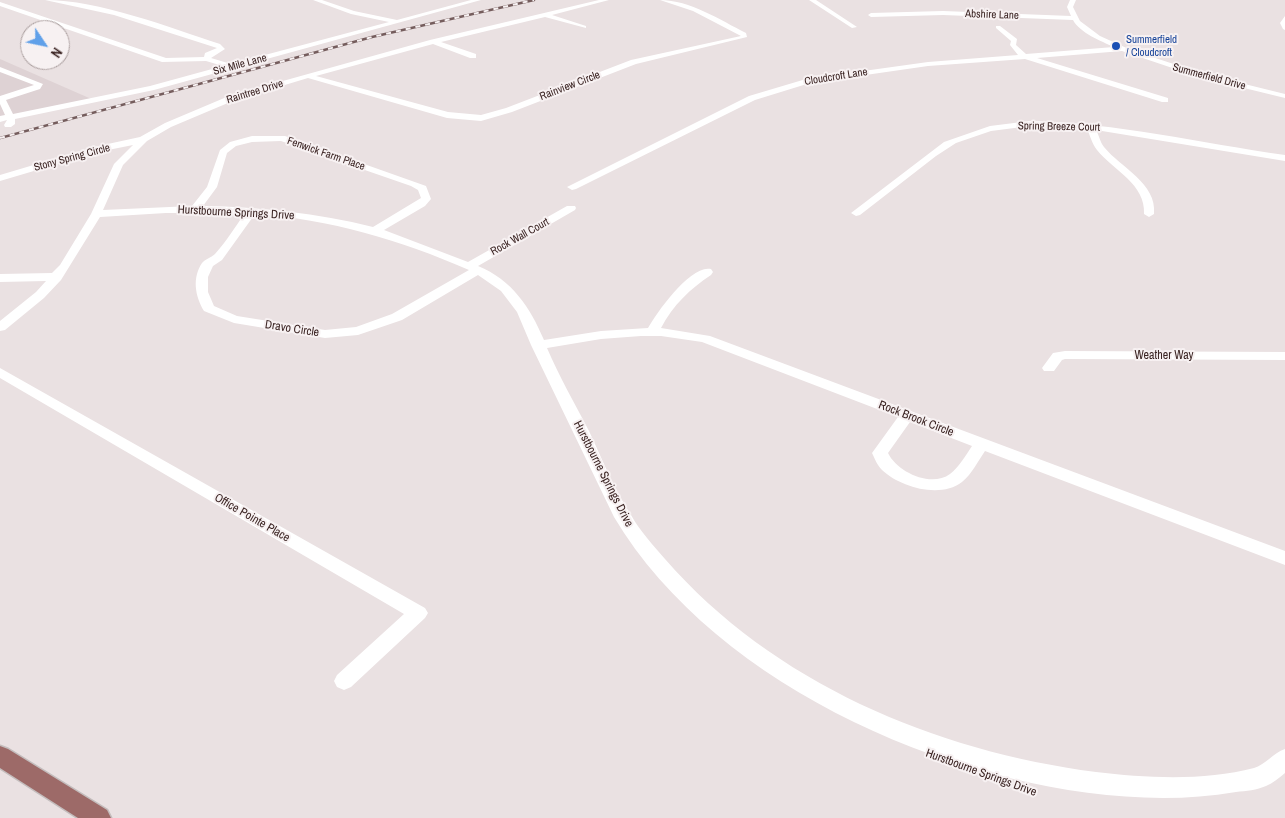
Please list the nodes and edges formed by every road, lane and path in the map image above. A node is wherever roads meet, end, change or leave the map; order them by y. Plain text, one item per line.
1 (15, 0) edge
2 (48, 0) edge
3 (316, 0) edge
4 (478, 0) edge
5 (606, 0) edge
6 (663, 0) edge
7 (812, 0) edge
8 (1073, 0) edge
9 (0, 3) edge
10 (544, 15) junction
11 (871, 16) dead end
12 (1074, 18) junction
13 (1285, 18) edge
14 (398, 22) junction
15 (584, 27) dead end
16 (854, 27) dead end
17 (998, 27) dead end
18 (1285, 28) edge
19 (432, 41) junction
20 (1122, 49) junction
21 (472, 56) dead end
22 (1024, 56) junction
23 (207, 58) junction
24 (232, 67) junction
25 (0, 69) edge
26 (309, 76) junction
27 (1285, 96) edge
28 (1165, 100) dead end
29 (11, 117) junction
30 (0, 119) edge
31 (1090, 127) junction
32 (0, 129) edge
33 (144, 139) junction
34 (1285, 158) edge
35 (0, 178) edge
36 (572, 187) dead end
37 (571, 208) dead end
38 (195, 209) junction
39 (252, 211) junction
40 (856, 213) dead end
41 (96, 214) junction
42 (1149, 214) dead end
43 (375, 231) junction
44 (474, 268) junction
45 (707, 272) dead end
46 (57, 277) junction
47 (0, 278) edge
48 (0, 328) edge
49 (654, 330) junction
50 (538, 345) junction
51 (1285, 356) edge
52 (1049, 368) dead end
53 (0, 372) edge
54 (907, 415) junction
55 (982, 443) junction
56 (1285, 558) edge
57 (344, 681) dead end
58 (0, 756) edge
59 (1285, 759) edge
60 (990, 779) dead end
61 (1168, 804) dead end
62 (98, 818) edge

1 - 9 street
2 - 23 street
3 - 14 street
4 - 14 street, Six Mile Lane
5 - 10 street, Raintree Drive
6 - 26 street, Rainview Circle
7 - 16 street
8 - 12 street
9 - 23 street
10 - 15 street
10 - 19 street, Raintree Drive
11 - 12 street, Abshire Lane
12 - 20 street, Summerfield Drive
13 - 18 street
14 - 24 street, Six Mile Lane
17 - 22 street
19 - 21 street
19 - 26 street, Raintree Drive
20 - 22 street, Cloudcroft Lane
20 - 27 street, Summerfield Drive
22 - 28 street
22 - 36 street, Cloudcroft Lane
23 - 24 street
24 - 29 street, Six Mile Lane
25 - 29 street
26 - 33 street, Raintree Drive
29 - 30 street, Six Mile Lane
29 - 32 street
31 - 34 street, Spring Breeze Court
31 - 40 street, Spring Breeze Court
31 - 42 street
33 - 35 street, Stony Spring Circle
33 - 41 street, Raintree Drive
37 - 44 street, Rock Wall Court
38 - 39 street, Hurstbourne Springs Drive
38 - 41 street, Hurstbourne Springs Drive
38 - 43 street, Fenwick Farm Place
39 - 43 street, Hurstbourne Springs Drive
39 - 44 street, Dravo Circle
41 - 46 street, Raintree Drive
43 - 44 street, Hurstbourne Springs Drive
44 - 50 street, Hurstbourne Springs Drive
45 - 49 street
46 - 47 street
46 - 48 street, Raintree Drive
49 - 50 street, Rock Brook Circle
49 - 54 street, Rock Brook Circle
50 - 60 street, Hurstbourne Springs Drive
51 - 52 street, Weather Way
53 - 57 street, Office Pointe Place
54 - 55 street, Rock Brook Circle
54 - 55 street
55 - 56 street, Rock Brook Circle
58 - 62 main road
59 - 61 street

